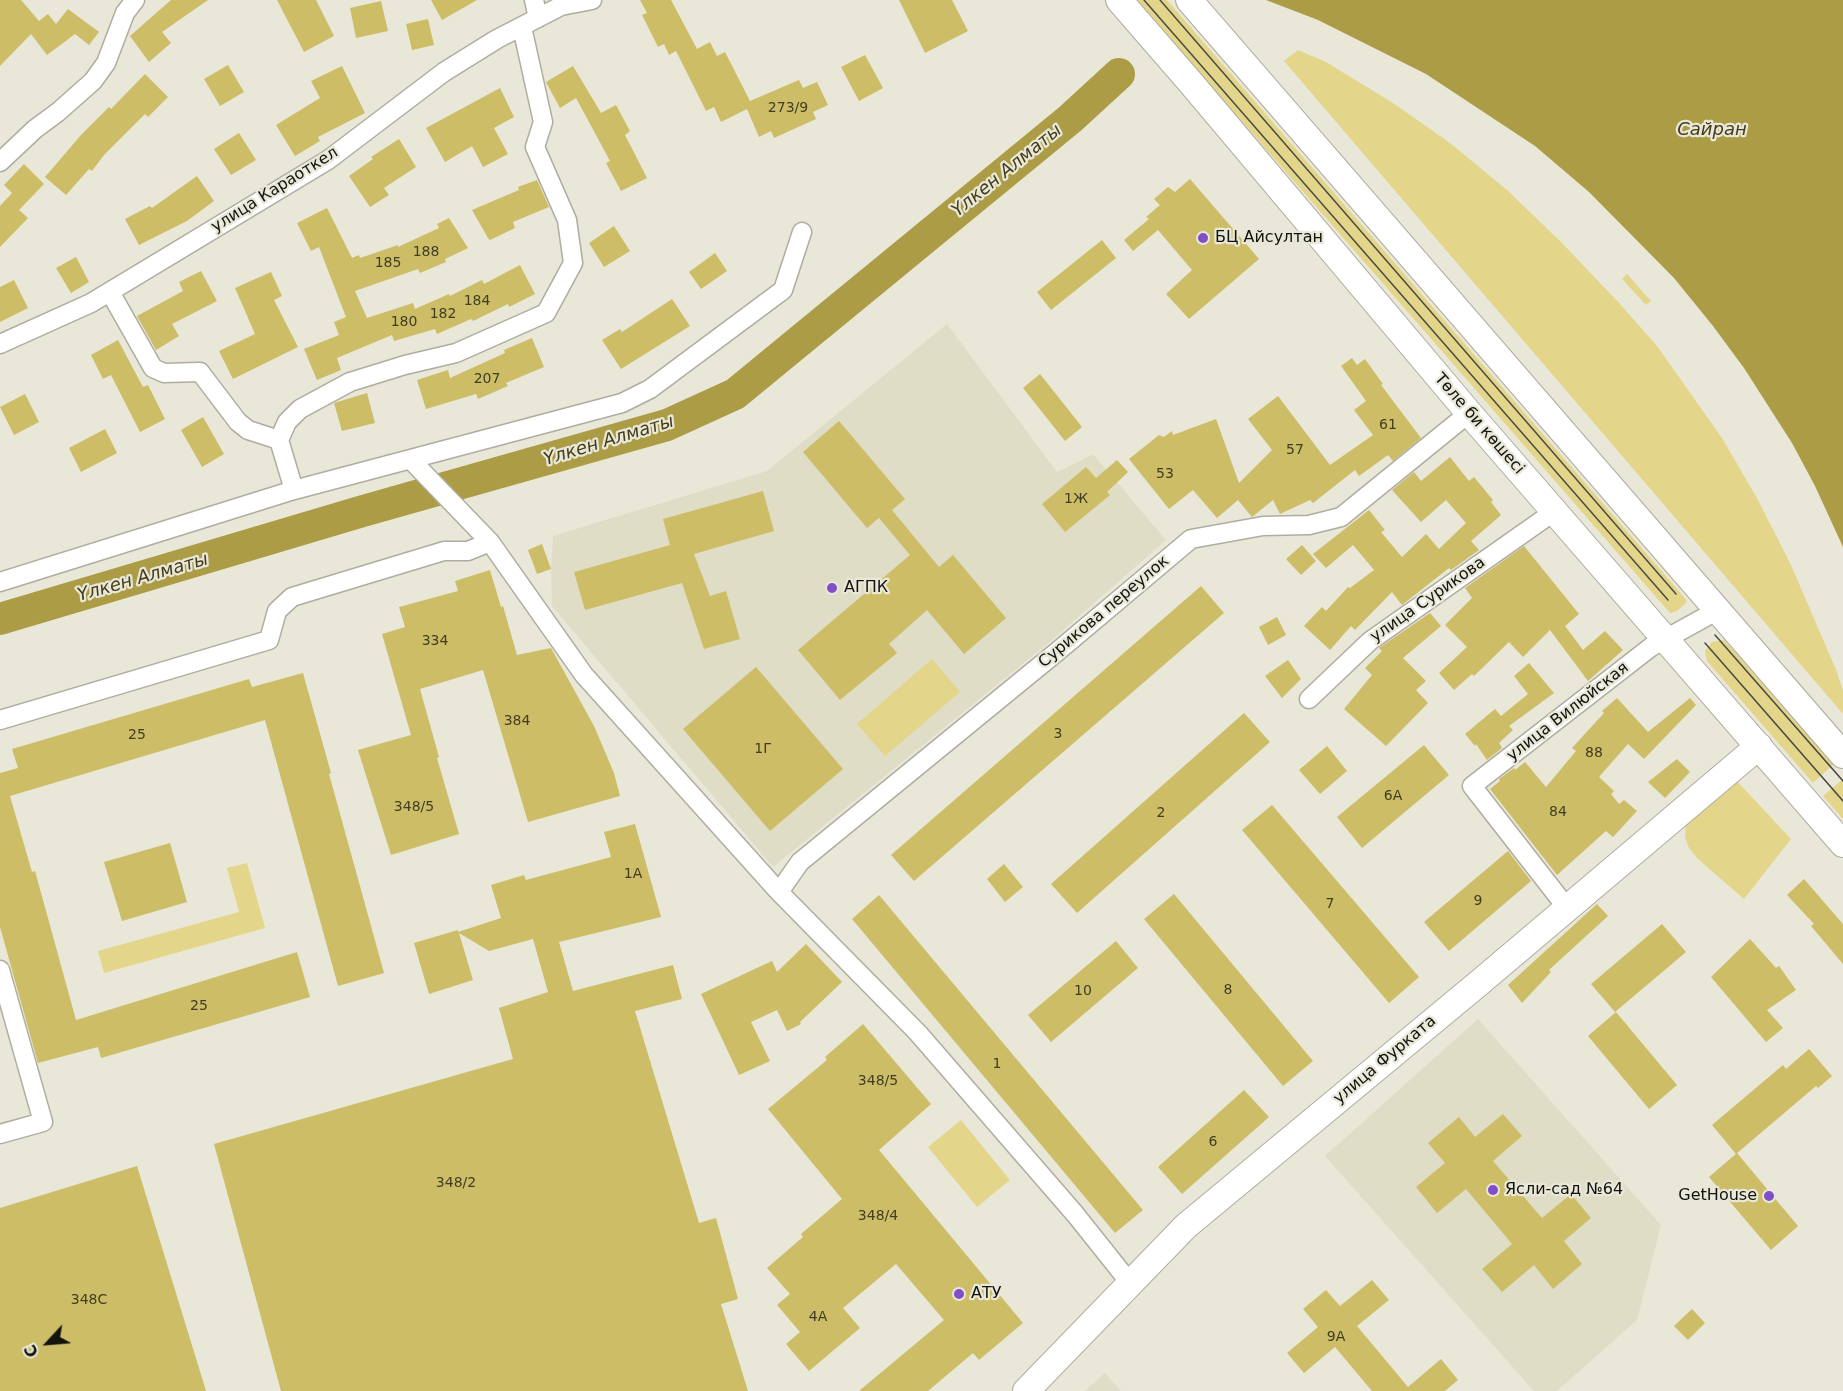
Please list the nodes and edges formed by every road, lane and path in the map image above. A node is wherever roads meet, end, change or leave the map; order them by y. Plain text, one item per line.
1 (135, 0) edge
2 (592, 0) edge
3 (1119, 0) edge
4 (1189, 0) edge
5 (536, 9) edge
6 (522, 27) junction
7 (0, 162) edge
8 (802, 232) dead end
9 (110, 292) junction
10 (0, 344) edge
11 (1469, 413) junction
12 (279, 440) junction
13 (411, 460) junction
14 (294, 490) junction
15 (1555, 511) junction
16 (490, 542) junction
17 (0, 582) edge
18 (1718, 610) junction
19 (1664, 639) junction
20 (1309, 699) dead end
21 (0, 720) edge
22 (1759, 746) junction
23 (1843, 755) edge
24 (1843, 844) edge
25 (779, 892) junction
26 (1567, 908) junction
27 (0, 970) edge
28 (0, 1134) edge
29 (1130, 1283) junction
30 (1026, 1391) edge

1 - 7 street
2 - 5 street, улица Караоткел
3 - 11 main road, Төле би көшесі
4 - 18 main road
5 - 6 street, улица Караоткел
6 - 9 street, улица Караоткел
6 - 12 street
8 - 13 street
9 - 10 street, улица Караоткел
9 - 12 street
11 - 15 main road, Төле би көшесі
11 - 25 street, Сурикова переулок
12 - 14 street
13 - 14 street
13 - 16 street
14 - 17 street
15 - 19 main road, Төле би көшесі
15 - 20 street, улица Сурикова
16 - 21 street
16 - 25 street
18 - 19 street, улица Вилюйская
18 - 23 main road
19 - 22 main road, Төле би көшесі
19 - 26 street, улица Вилюйская
22 - 24 main road, Төле би көшесі
22 - 26 main road, улица Фурката
25 - 29 street
26 - 29 main road, улица Фурката
27 - 28 street
29 - 30 main road, улица Фурката

